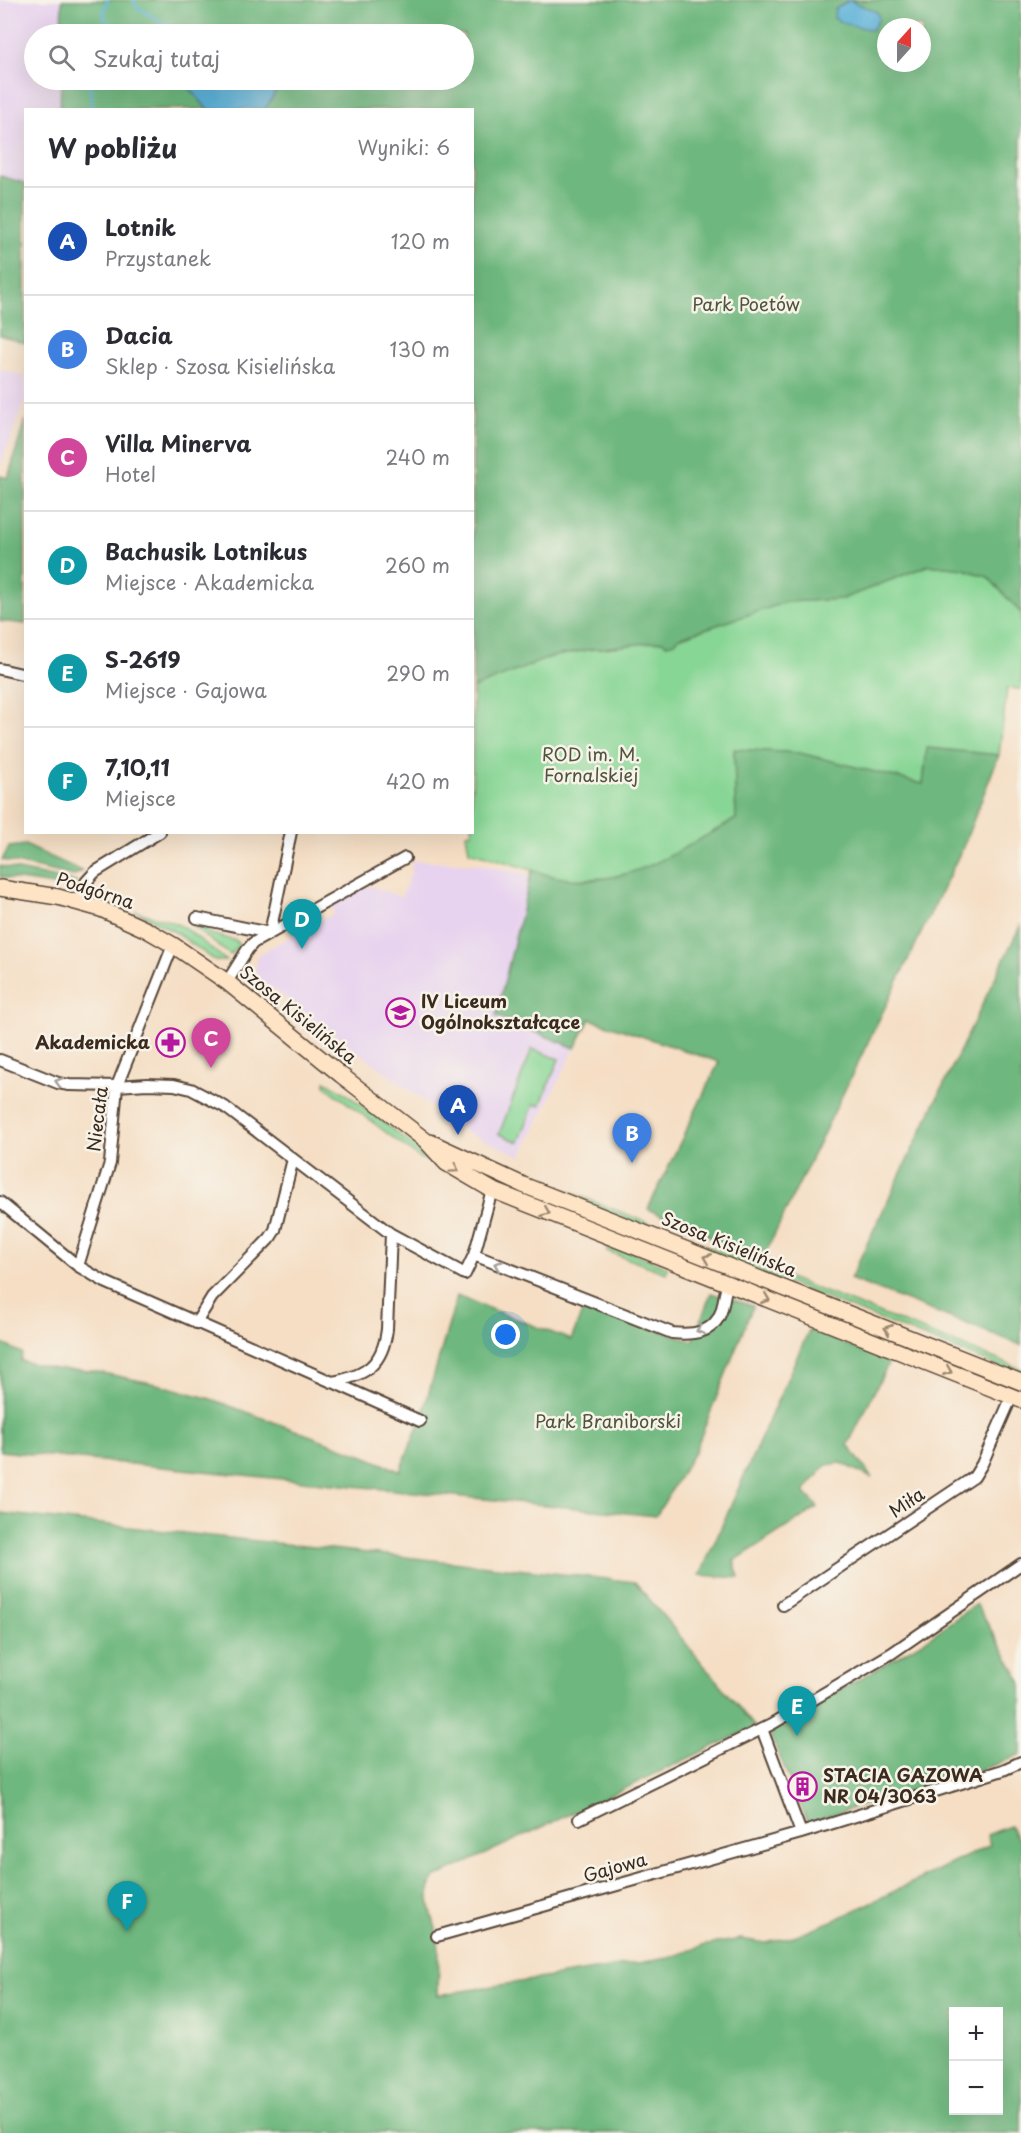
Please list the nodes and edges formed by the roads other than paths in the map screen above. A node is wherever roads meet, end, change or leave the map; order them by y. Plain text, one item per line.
1 (0, 669) edge
2 (24, 675) edge
3 (157, 834) edge
4 (291, 834) edge
5 (405, 858) dead end
6 (0, 888) edge
7 (79, 903) junction
8 (196, 918) dead end
9 (270, 933) junction
10 (173, 945) junction
11 (227, 982) junction
12 (0, 1060) edge
13 (117, 1086) junction
14 (425, 1140) junction
15 (293, 1159) junction
16 (478, 1164) junction
17 (512, 1180) junction
18 (492, 1190) junction
19 (0, 1202) edge
20 (391, 1234) junction
21 (474, 1255) junction
22 (78, 1266) junction
23 (728, 1284) junction
24 (196, 1323) junction
25 (332, 1382) junction
26 (1021, 1382) edge
27 (1016, 1398) edge
28 (420, 1421) dead end
29 (1021, 1564) edge
30 (783, 1605) dead end
31 (762, 1729) junction
32 (1021, 1762) edge
33 (579, 1819) dead end
34 (801, 1833) junction
35 (437, 1936) dead end

1 - 2 street
3 - 7 street
4 - 9 street
5 - 9 street
6 - 7 street, Podgórna
7 - 10 street, Podgórna
8 - 9 street
9 - 11 street
10 - 11 street, Szosa Kisielińska
10 - 13 street, Niecała
11 - 14 street, Szosa Kisielińska
13 -> 12 street
13 - 15 street
13 - 22 street, Niecała
14 - 16 street, Szosa Kisielińska
14 -> 18 street, Szosa Kisielińska
15 - 20 street
15 - 24 street
16 - 17 street, Szosa Kisielińska
16 - 18 street
17 - 18 street
26 -> 17 street, Szosa Kisielińska
18 - 21 street
18 -> 23 street, Szosa Kisielińska
19 - 22 street
20 - 21 street
20 - 25 street
23 -> 21 street, Szosa Kisielińska
22 - 24 street
23 -> 27 street, Szosa Kisielińska
24 - 25 street
25 - 28 street
27 - 30 street, Miła
29 - 31 street
31 - 33 street
31 - 34 street
32 - 34 street, Gajowa
34 - 35 street, Gajowa

